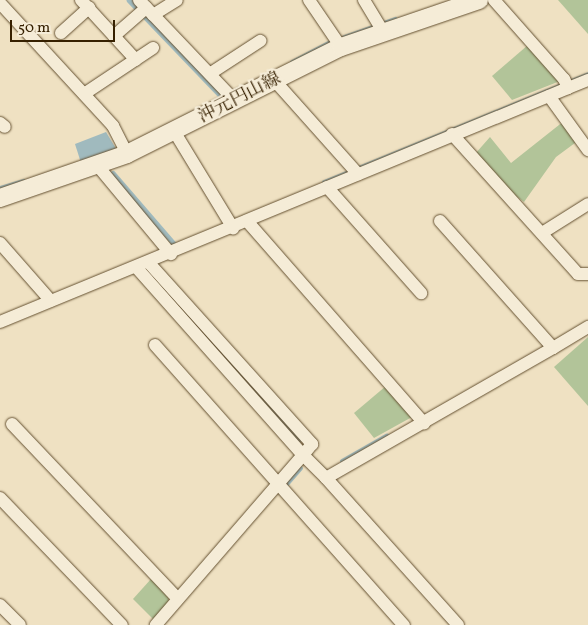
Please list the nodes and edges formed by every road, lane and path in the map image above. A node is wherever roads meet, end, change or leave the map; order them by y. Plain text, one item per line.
1 (177, 0) edge
2 (310, 0) edge
3 (364, 0) edge
4 (480, 0) edge
5 (494, 0) edge
6 (0, 3) edge
7 (85, 4) edge
8 (144, 10) edge
9 (380, 27) junction
10 (61, 33) dead end
11 (114, 36) junction
12 (260, 41) dead end
13 (338, 41) junction
14 (153, 48) dead end
15 (136, 60) junction
16 (211, 73) junction
17 (588, 80) edge
18 (275, 81) junction
19 (566, 83) junction
20 (84, 94) junction
21 (231, 96) junction
22 (549, 96) junction
23 (174, 131) junction
24 (452, 134) junction
25 (125, 148) junction
26 (588, 150) edge
27 (97, 165) junction
28 (355, 171) junction
29 (327, 187) junction
30 (0, 198) edge
31 (588, 204) edge
32 (247, 221) junction
33 (440, 221) dead end
34 (231, 224) junction
35 (542, 233) junction
36 (0, 242) edge
37 (169, 250) junction
38 (149, 263) junction
39 (136, 267) junction
40 (588, 274) edge
41 (421, 293) dead end
42 (49, 299) junction
43 (0, 322) edge
44 (588, 327) edge
45 (155, 345) dead end
46 (550, 345) junction
47 (421, 419) junction
48 (12, 424) dead end
49 (303, 455) junction
50 (326, 478) junction
51 (281, 488) junction
52 (0, 498) edge
53 (178, 599) junction
54 (0, 605) edge
55 (20, 625) edge
56 (122, 625) edge
57 (156, 625) edge
58 (404, 625) edge
59 (458, 625) edge

1 - 8 street
2 - 13 street
3 - 9 street
4 - 9 main road, 沖元円山線
5 - 19 street
6 - 20 street
7 - 10 street
7 - 11 street
8 - 11 street
8 - 16 street
9 - 13 main road, 沖元円山線
11 - 15 street
12 - 16 street
13 - 18 main road, 沖元円山線
14 - 15 street
15 - 20 street
16 - 21 street
17 - 19 street
18 - 21 main road, 沖元円山線
18 - 28 street
19 - 22 street
20 - 25 street
21 - 23 main road, 沖元円山線
22 - 24 street
22 - 26 street
23 - 25 main road, 沖元円山線
23 - 34 street
24 - 28 street
24 - 35 street
25 - 27 main road, 沖元円山線
27 - 30 main road, 沖元円山線
27 - 37 street
28 - 29 street
29 - 32 street
29 - 41 street
31 - 35 street
32 - 34 street
32 - 47 street
33 - 46 street
34 - 37 street
35 - 40 street
36 - 42 street
37 - 38 street
38 - 39 street
38 - 49 street
39 - 42 street
39 - 49 street
42 - 43 street
44 - 46 street
45 - 51 street
46 - 47 street
47 - 50 street
48 - 53 street
49 - 50 street
49 - 51 street
50 - 59 street
51 - 53 street
51 - 58 street
52 - 56 street
53 - 57 street
54 - 55 street

